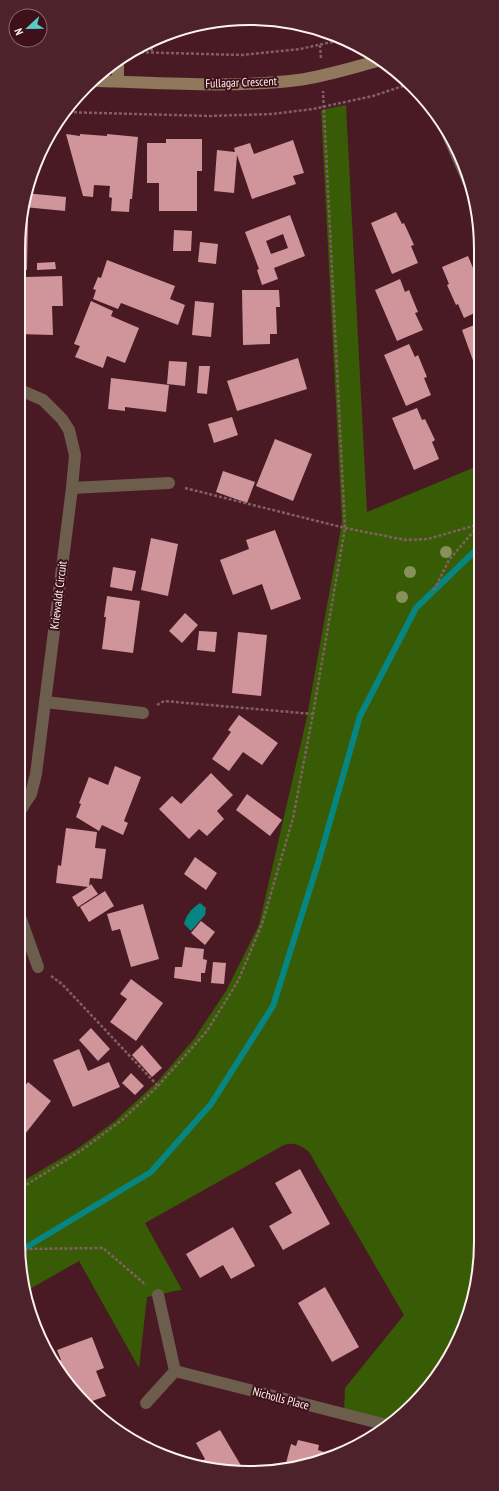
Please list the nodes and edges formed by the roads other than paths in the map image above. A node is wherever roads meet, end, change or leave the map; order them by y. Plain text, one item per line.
1 (373, 62) edge
2 (118, 68) edge
3 (101, 81) edge
4 (118, 81) junction
5 (25, 392) edge
6 (169, 483) road end
7 (72, 488) junction
8 (45, 702) junction
9 (143, 713) road end
10 (25, 803) edge
11 (25, 931) edge
12 (38, 967) road end
13 (158, 1295) road end
14 (175, 1371) junction
15 (146, 1403) dead end
16 (380, 1424) edge

1 - 4 street, Fullagar Crescent
2 - 4 street
3 - 4 street, Fullagar Crescent
5 - 7 street, Kriewaldt Circuit
6 - 7 street
7 - 8 street, Kriewaldt Circuit
8 - 9 street
8 - 10 street, Kriewaldt Circuit
11 - 12 street
13 - 14 street
14 - 15 street
14 - 16 street, Nicholls Place

